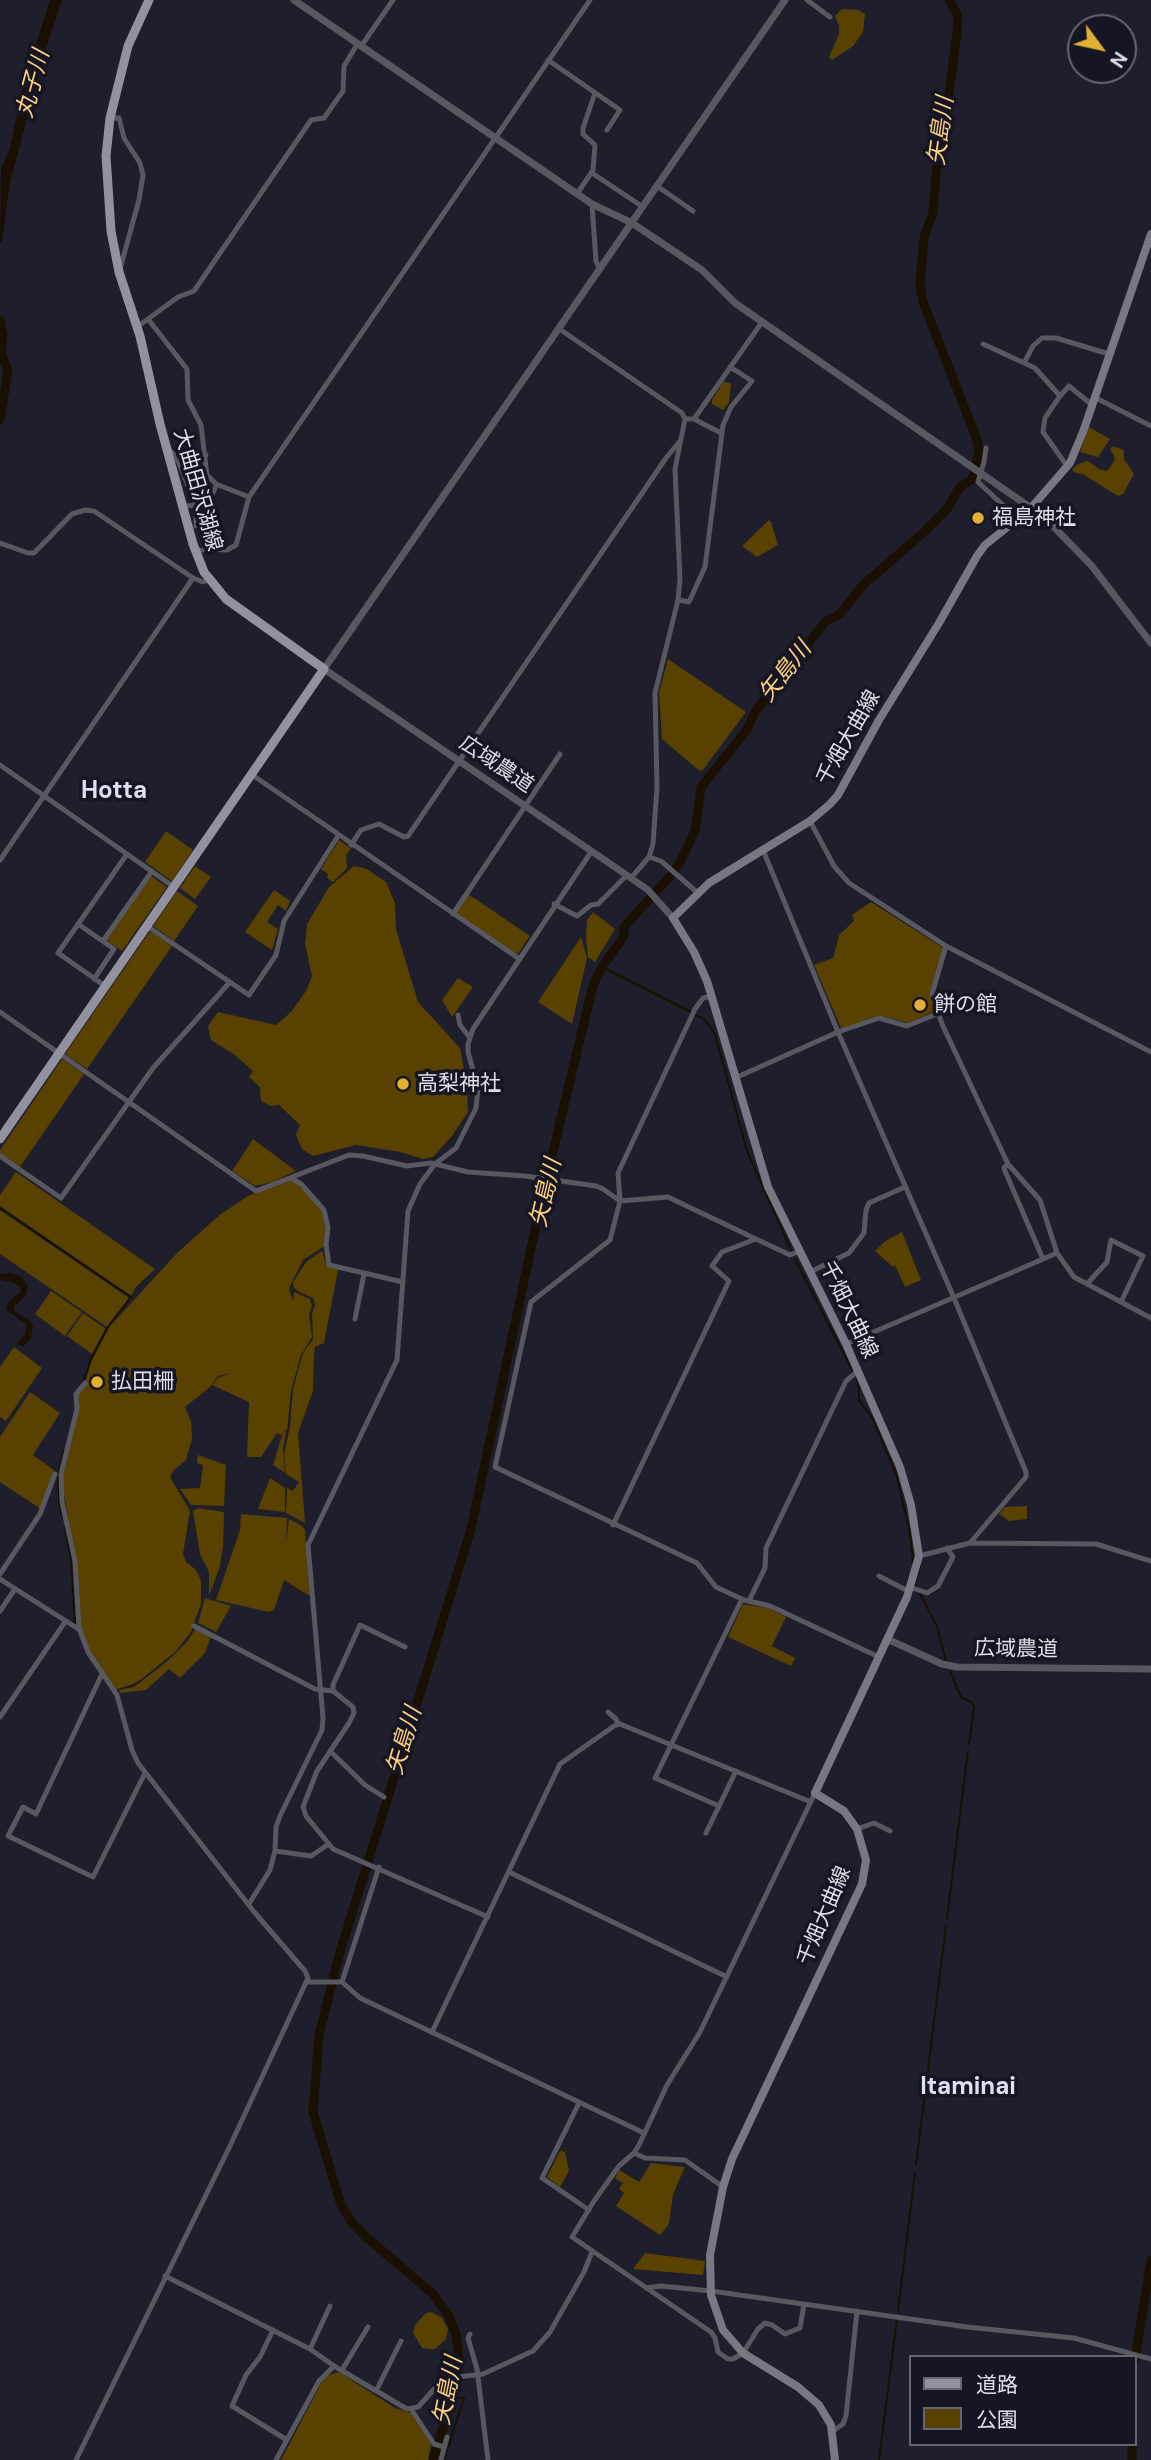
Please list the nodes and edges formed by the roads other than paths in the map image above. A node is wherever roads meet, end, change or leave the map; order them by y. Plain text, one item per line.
1 (149, 0) edge
2 (294, 0) edge
3 (393, 0) edge
4 (590, 0) edge
5 (785, 0) edge
6 (807, 0) edge
7 (830, 17) dead end
8 (360, 44) junction
9 (548, 60) junction
10 (595, 93) junction
11 (110, 118) junction
12 (607, 131) dead end
13 (495, 138) junction
14 (592, 173) junction
15 (657, 186) junction
16 (578, 194) junction
17 (592, 204) junction
18 (643, 207) junction
19 (693, 211) dead end
20 (632, 223) junction
21 (1151, 234) edge
22 (599, 268) junction
23 (120, 272) junction
24 (148, 319) junction
25 (762, 323) junction
26 (136, 327) junction
27 (558, 328) junction
28 (983, 344) dead end
29 (1110, 354) junction
30 (1024, 363) junction
31 (730, 367) junction
32 (1060, 396) junction
33 (1093, 401) junction
34 (685, 419) junction
35 (694, 419) junction
36 (1151, 426) edge
37 (721, 433) junction
38 (682, 439) junction
39 (986, 448) dead end
40 (171, 454) junction
41 (206, 455) junction
42 (1067, 466) junction
43 (981, 474) junction
44 (217, 484) junction
45 (190, 489) junction
46 (179, 492) junction
47 (249, 497) junction
48 (197, 505) junction
49 (183, 506) junction
50 (1031, 508) junction
51 (186, 518) junction
52 (197, 518) junction
53 (1018, 519) junction
54 (196, 526) dead end
55 (0, 543) edge
56 (196, 552) junction
57 (193, 578) junction
58 (209, 580) junction
59 (678, 600) junction
60 (1151, 643) edge
61 (324, 668) junction
62 (561, 754) dead end
63 (458, 761) junction
64 (0, 765) edge
65 (251, 774) junction
66 (44, 796) junction
67 (525, 806) junction
68 (810, 821) junction
69 (338, 836) junction
70 (351, 845) junction
71 (763, 850) junction
72 (591, 852) junction
73 (127, 854) junction
74 (649, 858) junction
75 (0, 860) edge
76 (152, 871) junction
77 (629, 877) junction
78 (174, 887) junction
79 (698, 893) junction
80 (554, 904) junction
81 (453, 914) junction
82 (673, 918) junction
83 (78, 924) junction
84 (147, 926) junction
85 (103, 941) junction
86 (946, 946) junction
87 (518, 958) junction
88 (94, 979) junction
89 (230, 982) junction
90 (105, 986) junction
91 (711, 996) junction
92 (0, 1012) edge
93 (939, 1013) junction
94 (458, 1015) dead end
95 (838, 1032) junction
96 (470, 1038) junction
97 (1151, 1052) edge
98 (59, 1053) junction
99 (734, 1078) junction
100 (129, 1102) junction
101 (0, 1139) edge
102 (0, 1156) edge
103 (435, 1164) junction
104 (1008, 1164) junction
105 (291, 1178) junction
106 (905, 1187) junction
107 (620, 1201) junction
108 (756, 1239) junction
109 (800, 1251) junction
110 (1057, 1253) junction
111 (1044, 1259) junction
112 (810, 1272) junction
113 (364, 1274) junction
114 (403, 1282) junction
115 (1087, 1284) junction
116 (954, 1298) junction
117 (1121, 1302) junction
118 (1151, 1318) edge
119 (355, 1319) dead end
120 (846, 1343) junction
121 (858, 1371) junction
122 (85, 1383) dead end
123 (55, 1474) dead end
124 (613, 1525) junction
125 (970, 1543) junction
126 (947, 1548) junction
127 (919, 1556) junction
128 (1151, 1561) edge
129 (0, 1576) edge
130 (879, 1576) dead end
131 (16, 1589) junction
132 (911, 1589) junction
133 (742, 1599) junction
134 (749, 1601) junction
135 (0, 1611) edge
136 (65, 1622) junction
137 (194, 1626) dead end
138 (80, 1630) junction
139 (887, 1639) junction
140 (405, 1647) dead end
141 (879, 1657) junction
142 (1151, 1669) edge
143 (102, 1674) junction
144 (320, 1691) junction
145 (333, 1691) junction
146 (608, 1712) dead end
147 (0, 1717) edge
148 (618, 1724) junction
149 (672, 1745) junction
150 (330, 1751) junction
151 (736, 1771) junction
152 (145, 1773) junction
153 (815, 1793) junction
154 (384, 1797) dead end
155 (811, 1802) junction
156 (719, 1806) junction
157 (857, 1829) junction
158 (890, 1830) dead end
159 (706, 1833) dead end
160 (329, 1844) junction
161 (275, 1851) junction
162 (379, 1867) junction
163 (509, 1872) junction
164 (249, 1904) junction
165 (488, 1917) junction
166 (727, 1977) junction
167 (307, 1982) junction
168 (341, 1982) junction
169 (432, 2032) junction
170 (579, 2103) junction
171 (645, 2133) junction
172 (634, 2153) junction
173 (723, 2187) junction
174 (589, 2210) junction
175 (592, 2252) junction
176 (164, 2276) junction
177 (646, 2288) junction
178 (710, 2291) junction
179 (804, 2304) junction
180 (330, 2306) dead end
181 (857, 2311) junction
182 (368, 2327) dead end
183 (273, 2330) junction
184 (470, 2334) dead end
185 (401, 2341) dead end
186 (310, 2348) junction
187 (743, 2353) junction
188 (1151, 2358) edge
189 (334, 2366) junction
190 (342, 2370) junction
191 (477, 2376) junction
192 (376, 2390) junction
193 (411, 2409) junction
194 (833, 2431) junction
195 (447, 2437) dead end
196 (288, 2440) junction
197 (444, 2447) junction
198 (76, 2460) edge
199 (276, 2460) edge
200 (441, 2460) edge
201 (488, 2460) edge
202 (835, 2460) edge

1 - 11 main road, 大曲田沢湖線
2 - 8 street
3 - 8 street
4 - 9 street
5 - 15 street
6 - 7 street
8 - 13 street
8 - 24 street
9 - 10 street
9 - 13 street
10 - 12 street
10 - 14 street
11 - 23 main road, 大曲田沢湖線
11 - 23 street
13 - 16 street
13 - 47 street
14 - 16 street
14 - 18 street
15 - 18 street
15 - 19 street
16 - 17 street
17 - 20 street
17 - 22 street
18 - 20 street
20 - 22 street
20 - 25 street
21 - 29 main road, 千畑大曲線
22 - 27 street
23 - 26 main road, 大曲田沢湖線
24 - 26 street
24 - 41 street
25 - 31 street
25 - 43 street
26 - 40 main road, 大曲田沢湖線
27 - 34 street
27 - 61 street
28 - 30 street
29 - 30 street
29 - 33 main road, 千畑大曲線
30 - 32 street
31 - 35 street
31 - 37 street
32 - 33 street
32 - 42 street
33 - 36 street
33 - 42 main road, 千畑大曲線
34 - 35 street
34 - 38 street
35 - 37 street
37 - 59 street
38 - 59 street
38 - 63 street
39 - 43 street
40 - 41 street
40 - 45 street
40 - 46 main road, 大曲田沢湖線
41 - 44 street
42 - 50 main road, 千畑大曲線
43 - 50 street
43 - 53 street
44 - 47 street
44 - 48 street
45 - 46 street
45 - 48 street
46 - 49 main road, 大曲田沢湖線
47 - 56 street
48 - 49 street
48 - 52 street
49 - 51 main road, 大曲田沢湖線
50 - 53 main road, 千畑大曲線
50 - 60 street
51 - 52 street
51 - 56 main road, 大曲田沢湖線
52 - 54 street
53 - 68 main road, 千畑大曲線
55 - 57 street
56 - 58 main road, 大曲田沢湖線
57 - 58 street
57 - 66 street
58 - 61 main road, 大曲田沢湖線
59 - 74 street
61 - 63 street, 広域農道
61 - 65 main road
62 - 67 street
63 - 67 street, 広域農道
63 - 70 street
64 - 66 street
65 - 69 street
65 - 78 main road
66 - 73 street
66 - 75 street
67 - 72 street, 広域農道
67 - 81 street
68 - 71 main road, 千畑大曲線
68 - 86 street
69 - 70 street
69 - 89 street
70 - 81 street
71 - 79 main road, 千畑大曲線
71 - 95 street
72 - 77 street, 広域農道
72 - 80 street
73 - 76 street
73 - 83 street
74 - 77 street
74 - 79 street
76 - 78 street
76 - 85 street
77 - 80 street
77 - 82 street, 広域農道
78 - 84 main road
79 - 82 main road, 千畑大曲線
80 - 87 street
81 - 87 street
82 - 91 main road, 千畑大曲線
83 - 85 street
83 - 88 street
84 - 89 street
84 - 90 main road
85 - 88 street
86 - 93 street
86 - 97 street
87 - 96 street
88 - 90 street
89 - 100 street
90 - 98 main road
91 - 99 main road, 千畑大曲線
91 - 107 street
92 - 98 street
93 - 95 street
93 - 104 street
94 - 96 street
95 - 99 street
95 - 106 street
96 - 103 street
98 - 100 street
98 - 101 main road
99 - 109 main road, 千畑大曲線
100 - 102 street
100 - 105 street
103 - 105 street
103 - 107 street
103 - 114 street
104 - 110 street
104 - 111 street
105 - 113 street
106 - 112 street
106 - 116 street
107 - 108 street
107 - 124 street
108 - 109 street
108 - 124 street
109 - 112 main road, 千畑大曲線
110 - 111 street
110 - 115 street
111 - 116 street
112 - 120 main road, 千畑大曲線
113 - 114 street
113 - 119 street
114 - 144 street
115 - 117 street
115 - 117 street
116 - 120 street
116 - 125 street
117 - 118 street
120 - 121 main road, 千畑大曲線
121 - 127 main road, 千畑大曲線
121 - 134 street
122 - 138 street
123 - 129 street
124 - 133 street
125 - 126 street
125 - 128 street
126 - 127 street
126 - 132 street
127 - 132 main road, 千畑大曲線
129 - 131 street
130 - 132 street
131 - 135 street
131 - 136 street
132 - 139 main road, 千畑大曲線
133 - 134 street
133 - 149 street
134 - 141 street
136 - 138 street
136 - 147 street
137 - 144 street
138 - 143 street
139 - 141 main road, 千畑大曲線
139 - 142 street, 広域農道
140 - 145 street
141 - 153 main road, 千畑大曲線
143 - 152 street
143 - 152 street
144 - 145 street
144 - 161 street
145 - 150 street
146 - 148 street
148 - 149 street
148 - 163 street
149 - 151 street
149 - 156 street
150 - 154 street
150 - 160 street
151 - 155 street
151 - 156 street
152 - 164 street
153 - 155 street
153 - 157 main road, 千畑大曲線
155 - 166 street
156 - 159 street
157 - 158 street
157 - 173 main road, 千畑大曲線
160 - 161 street
160 - 162 street
161 - 164 street
162 - 165 street
162 - 168 street
163 - 165 street
163 - 166 street
164 - 167 street
165 - 169 street
166 - 171 street
167 - 168 street
167 - 176 street
168 - 169 street
169 - 170 street
170 - 171 street
170 - 174 street
171 - 172 street
172 - 173 street
172 - 174 street
173 - 178 main road, 千畑大曲線
174 - 175 street
175 - 177 street
175 - 191 street
176 - 183 street
176 - 198 street
177 - 178 street
177 - 187 street
178 - 179 street
178 - 187 main road, 千畑大曲線
179 - 181 street
179 - 187 street
180 - 186 street
181 - 188 street
181 - 194 street
182 - 190 street
183 - 186 street
183 - 196 street
184 - 191 street
185 - 192 street
186 - 189 street
187 - 194 main road, 千畑大曲線
189 - 190 street
189 - 196 street
190 - 192 street
191 - 193 street
191 - 201 street
192 - 193 street
193 - 197 street
194 - 202 main road, 千畑大曲線
195 - 197 street
196 - 199 street
197 - 200 street

